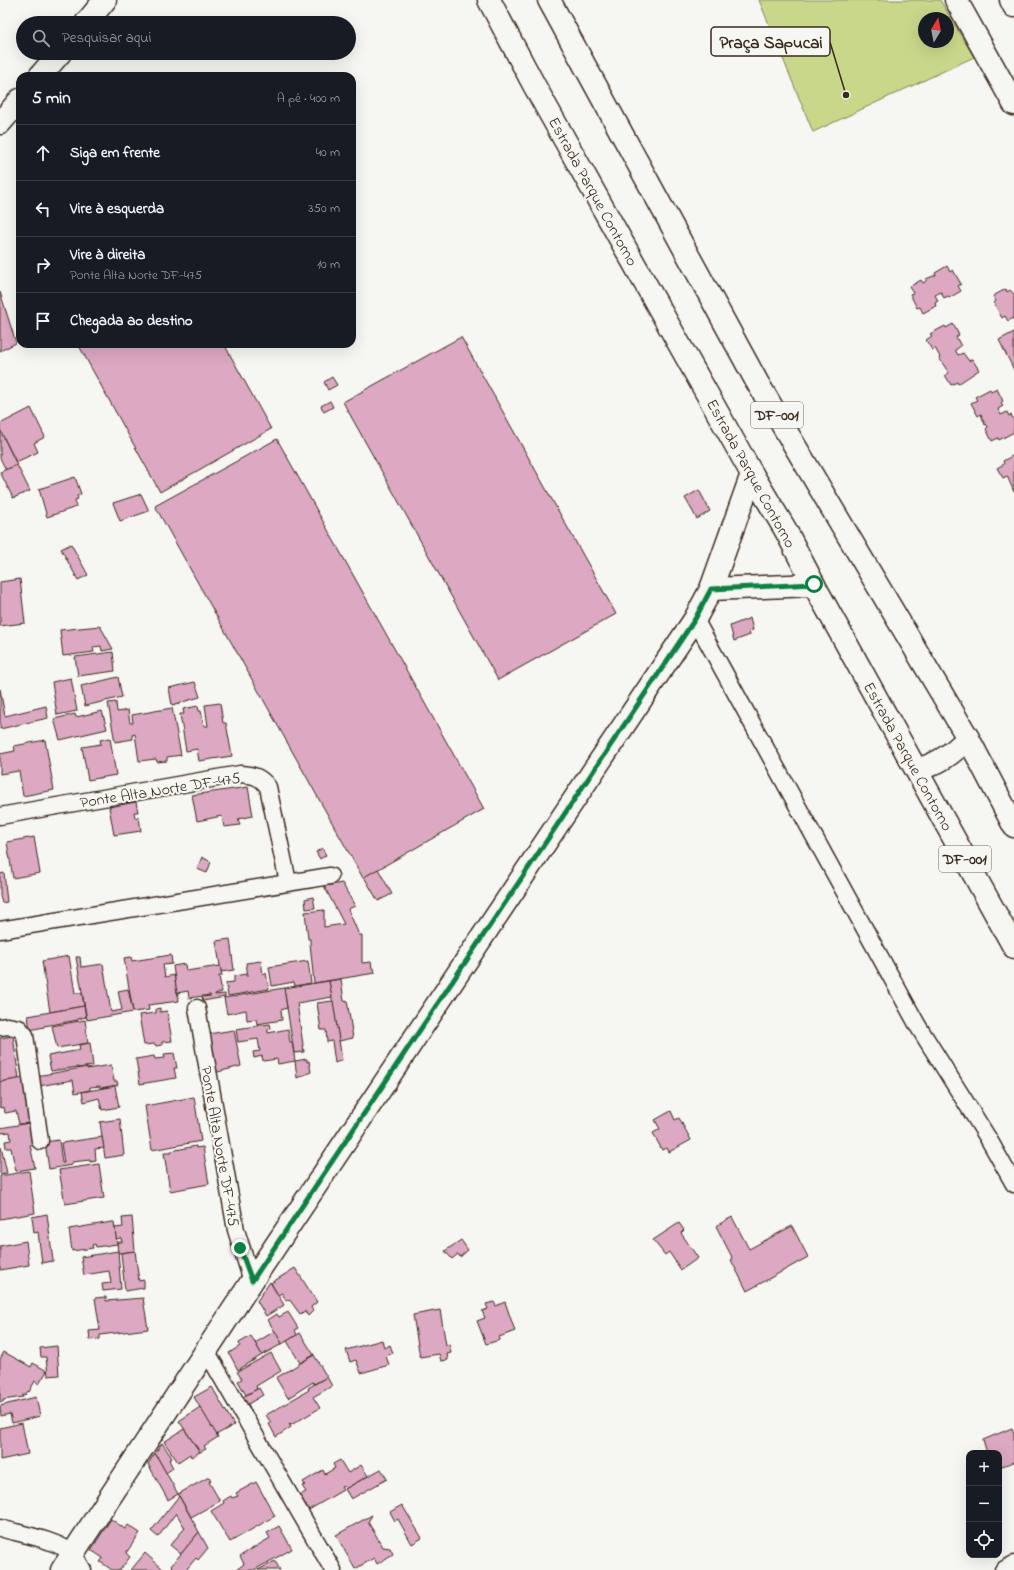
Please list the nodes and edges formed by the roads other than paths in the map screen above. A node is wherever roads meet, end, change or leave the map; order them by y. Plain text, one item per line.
1 (105, 0) edge
2 (489, 0) edge
3 (549, 0) edge
4 (956, 0) edge
5 (1011, 0) edge
6 (1014, 6) edge
7 (92, 16) edge
8 (54, 60) edge
9 (43, 72) edge
10 (1014, 104) edge
11 (16, 105) edge
12 (0, 123) edge
13 (752, 474) junction
14 (814, 584) junction
15 (711, 589) junction
16 (695, 619) junction
17 (968, 738) junction
18 (917, 770) junction
19 (0, 816) edge
20 (1014, 826) edge
21 (330, 876) dead end
22 (288, 882) junction
23 (0, 930) edge
24 (1014, 947) edge
25 (197, 1008) dead end
26 (0, 1028) edge
27 (40, 1141) dead end
28 (1014, 1184) edge
29 (252, 1281) junction
30 (206, 1352) junction
31 (0, 1528) edge
32 (1014, 1564) edge
33 (72, 1565) edge
34 (333, 1570) edge
35 (1003, 1570) edge

1 - 7 main road
2 - 13 main road, Estrada Parque Contorno / DF-001
3 - 17 main road, DF-001
4 - 10 main road
5 - 6 main road
8 - 9 main road
11 - 12 main road
13 - 14 main road, Estrada Parque Contorno / DF-001
13 - 15 main road
14 - 15 main road
14 - 18 main road, Estrada Parque Contorno / DF-001
15 - 16 main road
16 - 28 street
16 - 29 main road
17 - 18 main road
17 - 20 main road, DF-001
18 - 24 main road, Estrada Parque Contorno / DF-001
19 - 22 street, Ponte Alta Norte DF-475
21 - 22 street
22 - 23 street
25 - 29 street, Ponte Alta Norte DF-475
26 - 27 street
29 - 30 main road
30 - 33 main road
30 - 34 street
31 - 33 street
32 - 35 street

